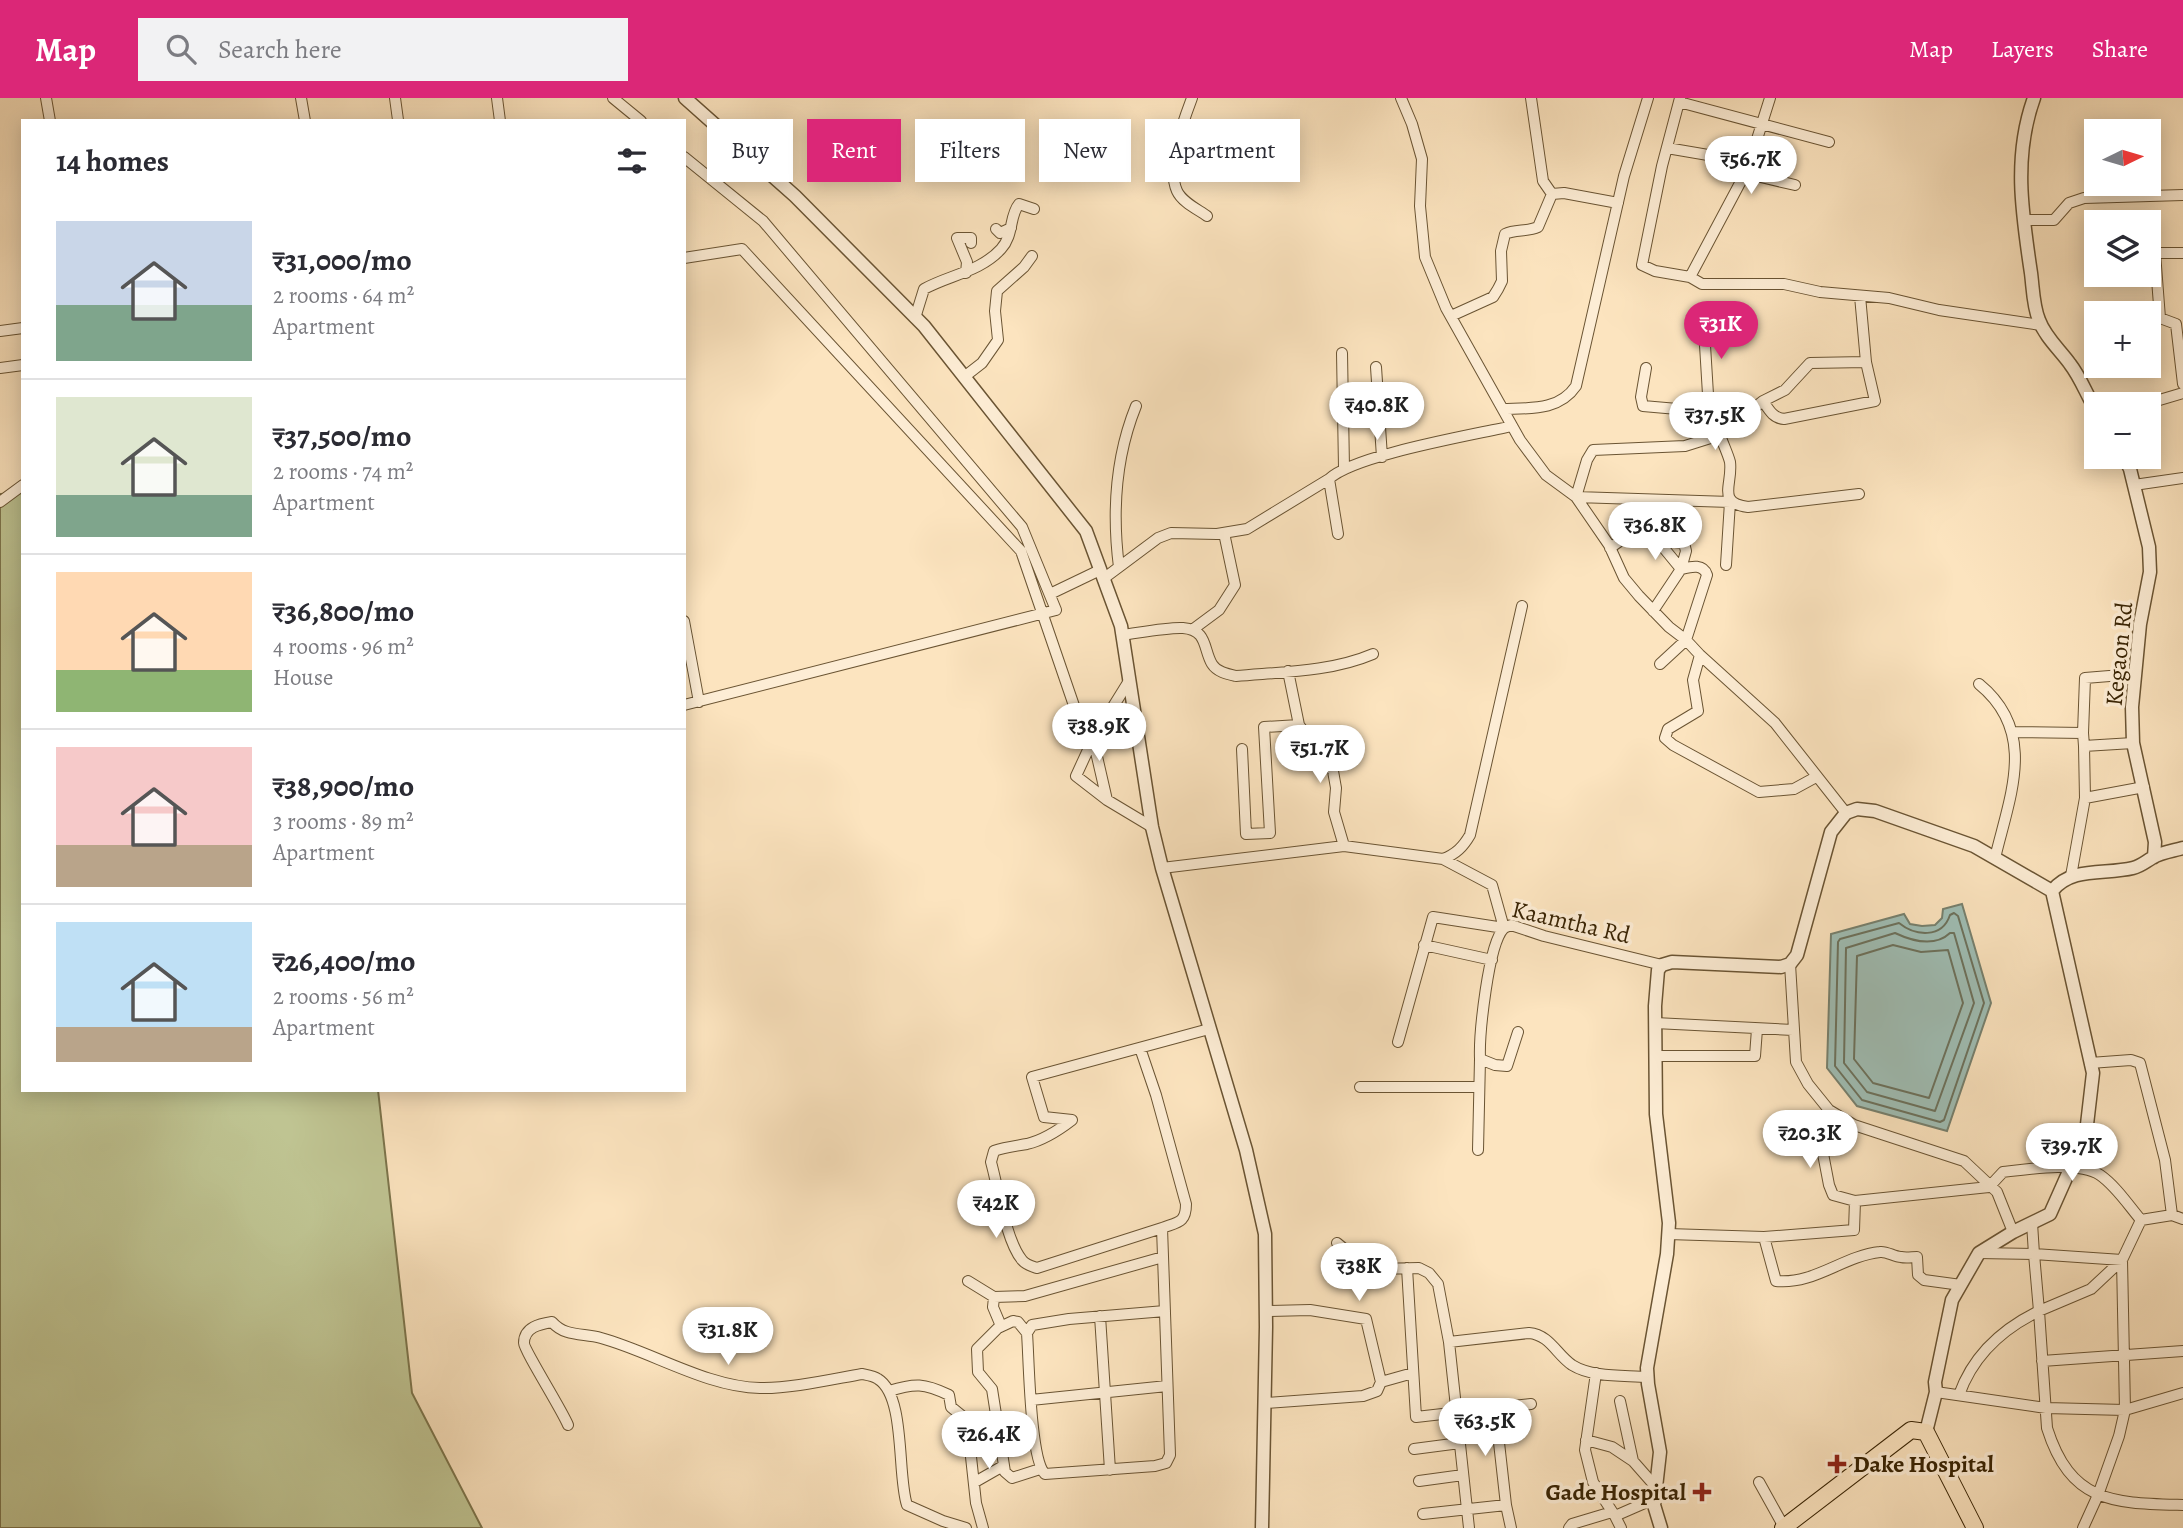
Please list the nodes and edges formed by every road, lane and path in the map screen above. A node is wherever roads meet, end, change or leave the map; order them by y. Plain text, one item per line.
1 (46, 98) edge
2 (301, 98) edge
3 (395, 98) edge
4 (497, 98) edge
5 (613, 98) edge
6 (685, 98) edge
7 (1192, 98) edge
8 (1401, 98) edge
9 (1531, 98) edge
10 (1648, 98) edge
11 (1770, 98) edge
12 (2034, 98) edge
13 (1679, 100) edge
14 (50, 119) edge
15 (305, 119) edge
16 (398, 119) edge
17 (500, 119) edge
18 (639, 119) edge
19 (1762, 124) junction
20 (1829, 142) dead end
21 (1667, 148) junction
22 (686, 158) edge
23 (1749, 162) junction
24 (1744, 173) junction
25 (1795, 185) dead end
26 (1552, 194) junction
27 (2183, 195) edge
28 (1618, 203) junction
29 (1034, 209) dead end
30 (1207, 216) dead end
31 (2024, 220) junction
32 (1012, 228) junction
33 (996, 229) dead end
34 (971, 243) dead end
35 (2183, 253) edge
36 (1032, 256) dead end
37 (686, 258) edge
38 (966, 273) junction
39 (1689, 277) junction
40 (1860, 296) junction
41 (1703, 312) dead end
42 (1451, 316) junction
43 (915, 318) junction
44 (2179, 324) edge
45 (2041, 325) junction
46 (21, 328) edge
47 (0, 331) edge
48 (1342, 353) dead end
49 (1866, 362) junction
50 (21, 365) edge
51 (1376, 366) dead end
52 (0, 368) edge
53 (1646, 368) dead end
54 (964, 377) junction
55 (2183, 384) edge
56 (2086, 392) edge
57 (2183, 393) edge
58 (2161, 400) edge
59 (1763, 401) junction
60 (1136, 405) dead end
61 (1503, 409) junction
62 (1709, 411) junction
63 (1739, 420) junction
64 (1512, 426) junction
65 (1720, 435) junction
66 (1382, 457) junction
67 (1344, 468) junction
68 (2128, 469) edge
69 (2183, 478) edge
70 (1329, 479) junction
71 (2134, 485) junction
72 (21, 486) edge
73 (1859, 494) dead end
74 (1576, 498) junction
75 (0, 502) edge
76 (1730, 502) junction
77 (1224, 533) junction
78 (1338, 534) dead end
79 (1657, 540) junction
80 (1611, 548) junction
81 (1726, 565) dead end
82 (1119, 567) junction
83 (1681, 569) junction
84 (1102, 575) junction
85 (1050, 594) junction
86 (1521, 606) dead end
87 (1653, 611) junction
88 (1043, 613) junction
89 (1192, 630) junction
90 (686, 632) edge
91 (1122, 635) junction
92 (1686, 640) junction
93 (1373, 654) dead end
94 (1700, 655) junction
95 (1660, 664) dead end
96 (1288, 671) junction
97 (2134, 674) junction
98 (1129, 681) junction
99 (1979, 684) dead end
100 (699, 702) junction
101 (686, 705) edge
102 (1299, 725) junction
103 (2014, 732) junction
104 (2083, 733) junction
105 (1093, 739) junction
106 (2133, 743) junction
107 (2084, 746) junction
108 (1242, 749) dead end
109 (1816, 777) junction
110 (2144, 787) junction
111 (2085, 798) junction
112 (1107, 800) junction
113 (1846, 813) junction
114 (1152, 827) junction
115 (1270, 833) junction
116 (1344, 846) junction
117 (2183, 848) edge
118 (1270, 853) junction
119 (2154, 857) junction
120 (1995, 858) junction
121 (1443, 859) junction
122 (1162, 867) junction
123 (2071, 876) junction
124 (2052, 891) junction
125 (1504, 928) junction
126 (1424, 945) junction
127 (1492, 960) junction
128 (1790, 964) junction
129 (1662, 965) junction
130 (1655, 1023) junction
131 (1757, 1028) junction
132 (1209, 1029) junction
133 (1793, 1030) junction
134 (1518, 1032) dead end
135 (1398, 1042) dead end
136 (1140, 1048) junction
137 (1655, 1056) junction
138 (1480, 1059) junction
139 (2090, 1063) junction
140 (1360, 1087) dead end
141 (1479, 1087) junction
142 (1829, 1110) junction
143 (1478, 1150) dead end
144 (2071, 1167) junction
145 (1989, 1187) junction
146 (1855, 1201) junction
147 (2172, 1215) junction
148 (2183, 1219) edge
149 (2141, 1220) junction
150 (2032, 1223) junction
151 (1163, 1228) junction
152 (2013, 1232) junction
153 (1668, 1234) junction
154 (1764, 1237) junction
155 (1337, 1243) dead end
156 (1979, 1254) junction
157 (2034, 1255) junction
158 (1163, 1257) junction
159 (2122, 1260) junction
160 (1407, 1268) junction
161 (968, 1281) dead end
162 (1961, 1285) junction
163 (994, 1297) junction
164 (1165, 1311) junction
165 (1266, 1311) junction
166 (2039, 1311) junction
167 (1100, 1316) junction
168 (1001, 1326) junction
169 (1027, 1333) junction
170 (1449, 1342) junction
171 (2183, 1351) edge
172 (2123, 1356) junction
173 (2042, 1361) junction
174 (1413, 1373) junction
175 (1596, 1373) junction
176 (1648, 1377) junction
177 (1381, 1382) junction
178 (1167, 1386) junction
179 (889, 1391) junction
180 (1936, 1392) junction
181 (1104, 1393) junction
182 (2183, 1393) edge
183 (1959, 1395) junction
184 (1031, 1400) junction
185 (1620, 1401) dead end
186 (1265, 1403) junction
187 (1531, 1404) dead end
188 (1494, 1407) junction
189 (2046, 1408) junction
190 (2125, 1410) junction
191 (1457, 1412) junction
192 (568, 1425) dead end
193 (1926, 1432) junction
194 (1586, 1440) junction
195 (1460, 1443) junction
196 (1413, 1449) dead end
197 (1633, 1461) junction
198 (1003, 1466) junction
199 (1040, 1469) junction
200 (1110, 1470) junction
201 (1463, 1475) junction
202 (1419, 1481) dead end
203 (975, 1482) junction
204 (1759, 1482) dead end
205 (1654, 1493) junction
206 (2098, 1495) junction
207 (1506, 1505) junction
208 (2183, 1505) edge
209 (1466, 1511) junction
210 (1423, 1514) dead end
211 (1614, 1514) junction
212 (1783, 1527) edge
213 (966, 1528) edge
214 (983, 1528) edge
215 (1262, 1528) edge
216 (1469, 1528) edge
217 (1511, 1528) edge
218 (1570, 1528) edge
219 (1621, 1528) edge
220 (1661, 1528) edge
221 (1975, 1528) edge
222 (2083, 1528) edge

1 - 14 street
2 - 15 street
3 - 16 street
4 - 17 street
5 - 18 street
6 - 43 street
7 - 30 street
8 - 42 street
9 - 26 street
10 - 28 street
11 - 19 street
12 - 31 street
13 - 19 street
13 - 21 street
19 - 20 street
19 - 23 street
21 - 23 street
21 - 39 street
22 - 85 street
23 - 24 street
24 - 25 street
24 - 39 street
26 - 28 street
26 - 42 street
27 - 31 street
28 - 61 street
29 - 32 street
31 - 45 street
32 - 33 street
32 - 38 street
34 - 38 street
35 - 44 street
36 - 54 street
37 - 88 street
38 - 43 street
39 - 40 street
40 - 45 street
40 - 49 street
41 - 62 street
42 - 61 street
43 - 54 street
44 - 55 street
45 - 56 street
46 - 47 street
48 - 67 street
49 - 59 street
49 - 59 street
50 - 52 street
51 - 66 street
53 - 62 street
54 - 84 street
57 - 58 street
59 - 63 street
60 - 82 street
61 - 64 street
62 - 63 street
63 - 65 street
64 - 66 street
64 - 74 street
65 - 74 street
65 - 76 street
66 - 67 street
67 - 70 street
68 - 71 street, Kegaon Rd
69 - 71 street
70 - 77 street
70 - 78 street
71 - 97 street, Kegaon Rd
72 - 75 street
73 - 76 street
74 - 76 street
74 - 80 street
76 - 81 street
77 - 82 street
77 - 89 street
79 - 80 street
79 - 83 street
79 - 83 street
80 - 87 street
82 - 84 street
83 - 87 street
83 - 92 street
84 - 85 street
84 - 91 street
85 - 88 street
86 - 121 street
87 - 92 street
88 - 100 street
88 - 105 street
89 - 91 street
89 - 96 street
90 - 100 street
91 - 98 street
92 - 94 street
92 - 95 street
93 - 96 street
94 - 109 street
94 - 109 street
96 - 102 street
97 - 104 street
97 - 106 street, Kegaon Rd
98 - 105 street
98 - 114 street
99 - 103 street
100 - 101 street
102 - 115 street
102 - 116 street
103 - 104 street
103 - 120 street
104 - 107 street
105 - 112 street
105 - 112 street
106 - 107 street
106 - 110 street, Kegaon Rd
107 - 111 street
108 - 115 street
109 - 113 street
110 - 111 street
110 - 119 street, Kegaon Rd
111 - 123 street
112 - 114 street
113 - 120 street
113 - 128 street
114 - 122 street
115 - 118 street
116 - 118 street
116 - 121 street
117 - 119 street
118 - 122 street
119 - 123 street
120 - 124 street
121 - 125 street
122 - 132 street
123 - 124 street
124 - 139 street
125 - 126 street, Kaamtha Rd
125 - 127 street
125 - 129 street, Kaamtha Rd
126 - 127 street
126 - 135 street, Kaamtha Rd
127 - 138 street
128 - 129 street
128 - 133 street
129 - 130 street
130 - 131 street
130 - 137 street
131 - 133 street
131 - 137 street
132 - 136 street
132 - 165 street
133 - 142 street
134 - 138 street
136 - 151 street
136 - 151 street
137 - 153 street
138 - 141 street
139 - 144 street
139 - 147 street
140 - 141 street
141 - 143 street
142 - 145 street
142 - 146 street
144 - 145 street
144 - 149 street
144 - 150 street
145 - 146 street
145 - 152 street
146 - 154 street
147 - 148 street
147 - 149 street
149 - 159 street
150 - 152 street
150 - 157 street
151 - 158 street
152 - 156 street
153 - 154 street
153 - 176 street
154 - 162 street
155 - 160 street
156 - 157 street
156 - 162 street
157 - 159 street
157 - 166 street
158 - 163 street
158 - 164 street
159 - 166 street
159 - 172 street
160 - 170 street
160 - 174 street
161 - 163 street
162 - 180 street
163 - 168 street
164 - 167 street
164 - 178 street
165 - 177 street
165 - 186 street
166 - 173 street
166 - 183 street
167 - 169 street
167 - 181 street
168 - 169 street
168 - 198 street
169 - 184 street
170 - 175 street
170 - 191 street
171 - 172 street
172 - 173 street
172 - 190 street
173 - 189 street
174 - 177 street
174 - 191 street
175 - 176 street
175 - 194 street
176 - 205 street
177 - 186 street
178 - 181 street
178 - 200 street
179 - 192 street
179 - 203 street
179 - 213 street
180 - 183 street
180 - 193 street
181 - 184 street
181 - 200 street
182 - 190 street
183 - 189 street
184 - 199 street
185 - 197 street
186 - 215 street
187 - 188 street
188 - 191 street
188 - 207 street
189 - 190 street
189 - 206 street
190 - 206 street
191 - 195 street
193 - 212 main road
193 - 221 main road
194 - 197 street
194 - 211 street
195 - 196 street
195 - 201 street
197 - 205 street
198 - 199 street
198 - 203 street
199 - 200 street
201 - 202 street
201 - 209 street
203 - 214 street
204 - 212 street
205 - 211 street
205 - 220 street
206 - 208 street
206 - 222 street
207 - 209 street
207 - 217 street
209 - 210 street
209 - 216 street
211 - 218 street
211 - 219 street

